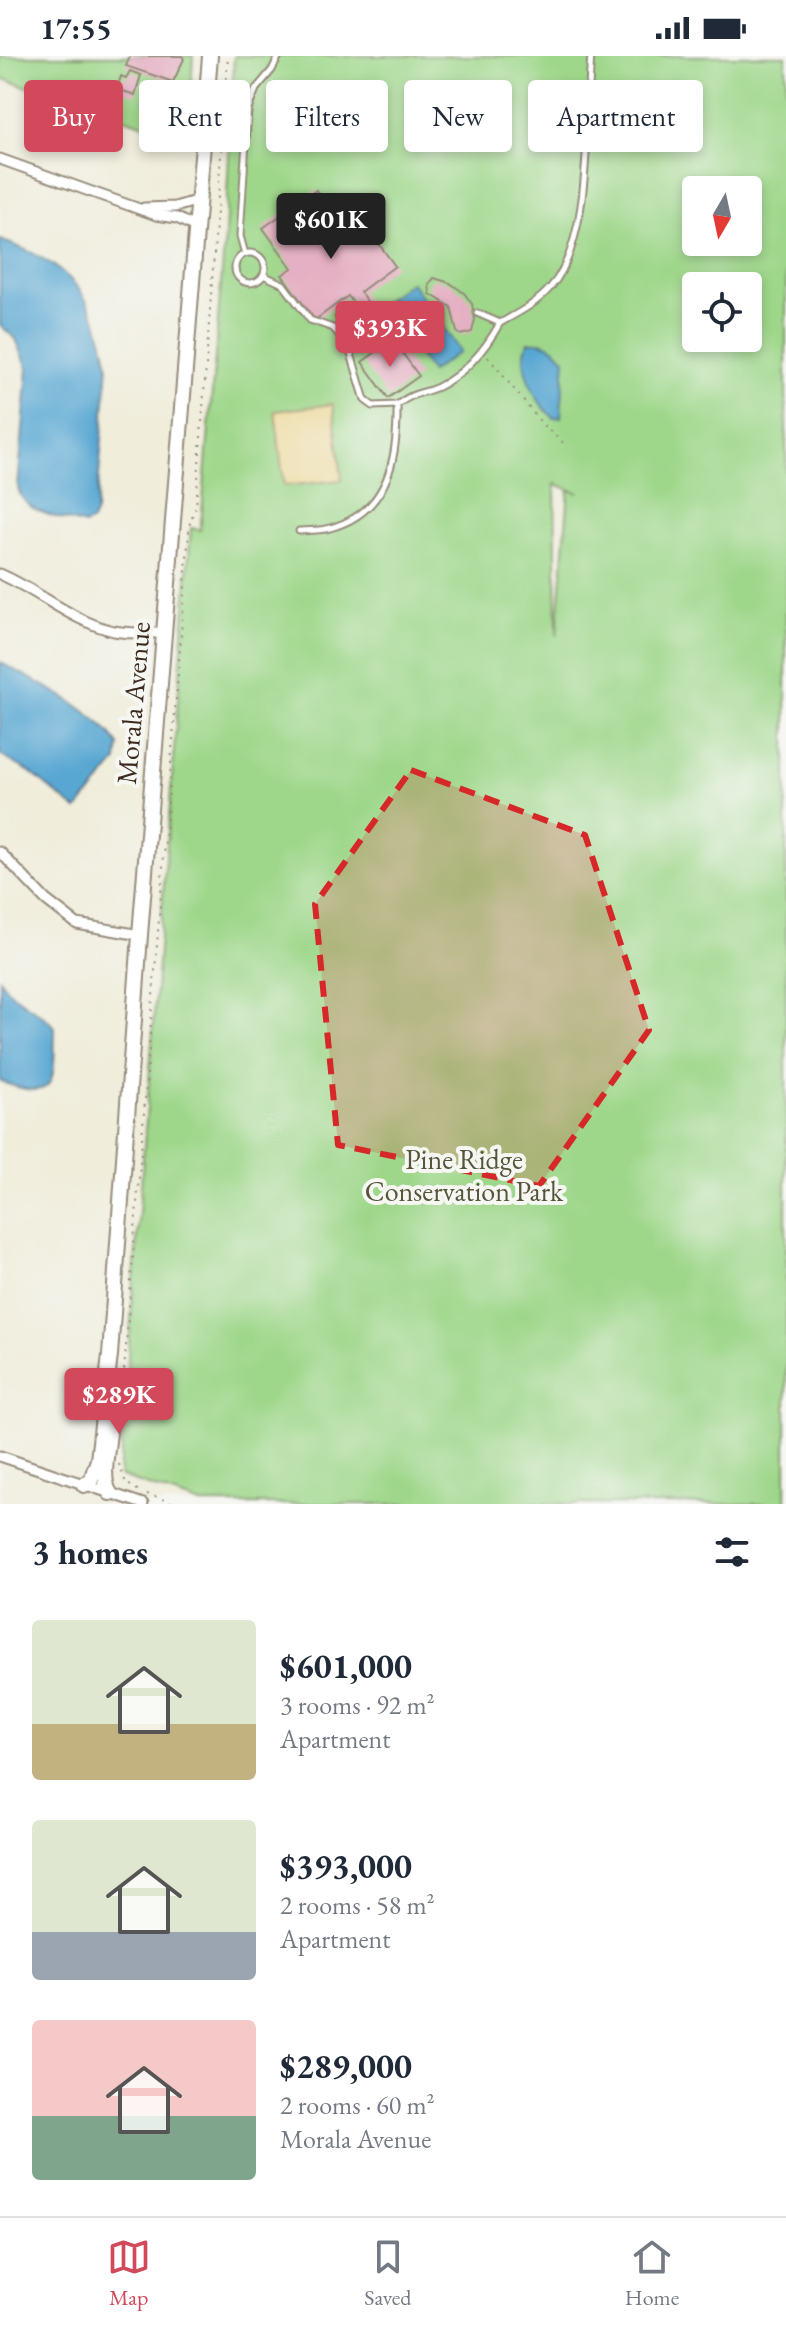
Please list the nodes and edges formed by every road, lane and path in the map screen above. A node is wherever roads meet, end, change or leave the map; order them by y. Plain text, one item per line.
1 (210, 56) edge
2 (228, 56) edge
3 (279, 56) edge
4 (591, 56) edge
5 (0, 159) edge
6 (199, 200) junction
7 (137, 208) junction
8 (197, 228) junction
9 (245, 254) junction
10 (263, 275) junction
11 (477, 313) dead end
12 (500, 323) junction
13 (483, 350) junction
14 (397, 405) junction
15 (567, 446) dead end
16 (299, 531) dead end
17 (0, 574) edge
18 (165, 633) junction
19 (0, 852) edge
20 (140, 935) junction
21 (110, 1355) junction
22 (121, 1414) dead end
23 (0, 1456) edge
24 (118, 1461) dead end
25 (84, 1485) junction
26 (110, 1493) junction
27 (143, 1504) edge
28 (176, 1504) edge

1 - 6 street, Morala Avenue
2 - 22 path
3 - 9 lane
4 - 12 lane
5 - 7 street
6 - 7 street
6 - 8 street, Morala Avenue
7 - 8 street
8 - 18 street, Morala Avenue
9 - 10 lane
9 - 10 lane
10 - 14 lane
11 - 12 lane
12 - 13 lane
13 - 14 lane
13 - 15 path
14 - 16 lane
17 - 18 street
18 - 20 street, Morala Avenue
19 - 20 street
20 - 21 street, Morala Avenue
21 - 25 street, Morala Avenue
21 - 26 street, Morala Avenue
23 - 25 street
24 - 28 path
25 - 26 street
26 - 27 street

